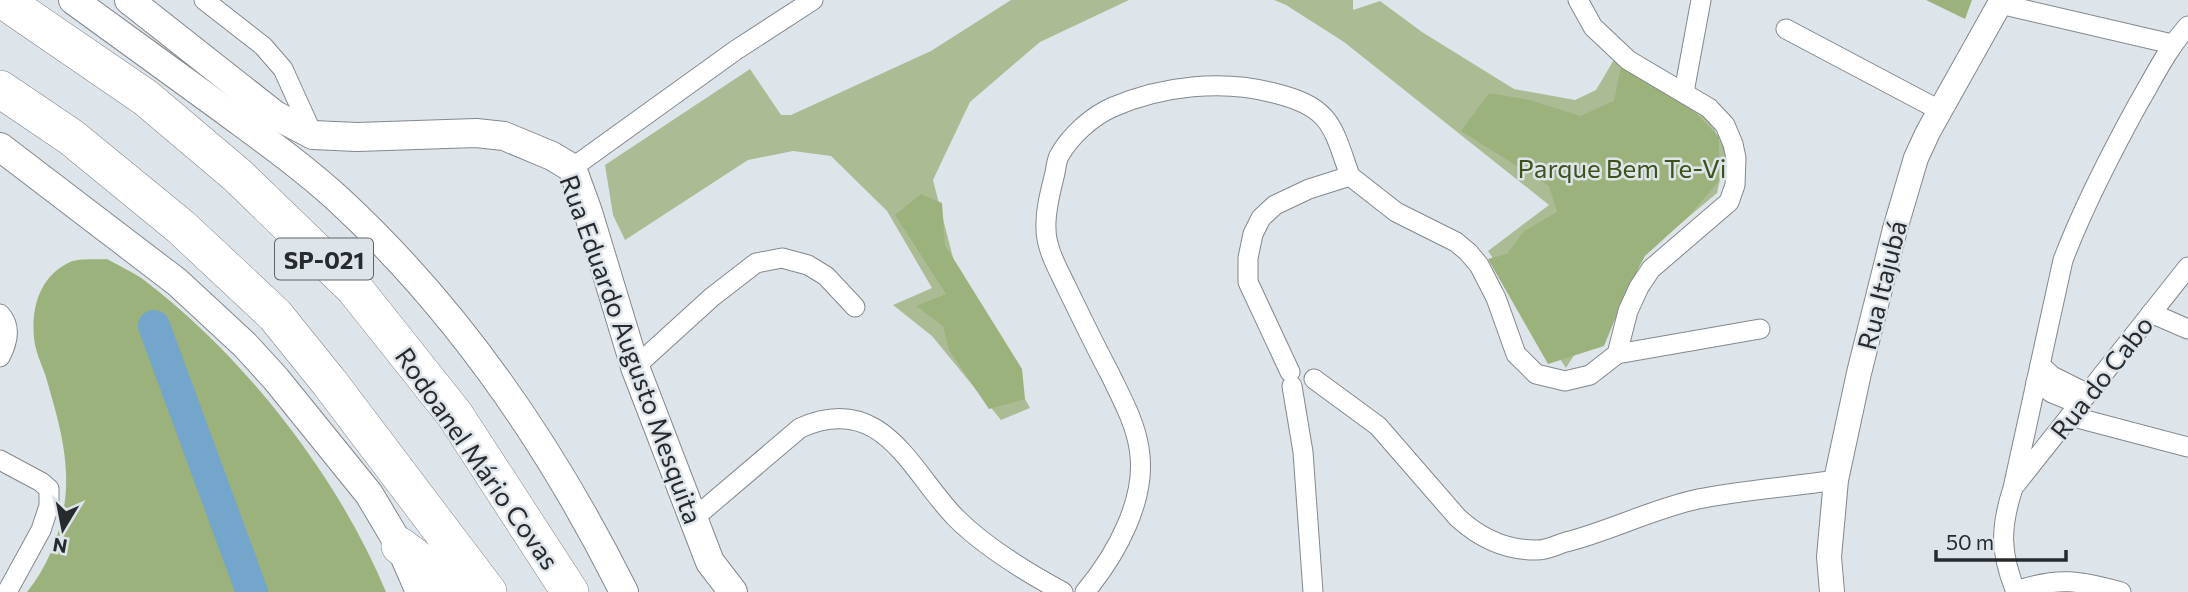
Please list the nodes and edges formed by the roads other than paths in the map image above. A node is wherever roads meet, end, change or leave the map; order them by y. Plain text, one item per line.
1 (3, 0) edge
2 (73, 0) edge
3 (129, 0) edge
4 (204, 0) edge
5 (813, 0) edge
6 (1578, 0) edge
7 (1701, 0) edge
8 (2001, 2) edge
9 (2188, 26) edge
10 (1786, 29) dead end
11 (2172, 44) junction
12 (0, 89) edge
13 (1684, 92) junction
14 (1941, 111) junction
15 (313, 135) junction
16 (0, 146) edge
17 (572, 168) junction
18 (1350, 176) junction
19 (2188, 267) edge
20 (855, 307) dead end
21 (0, 313) edge
22 (2151, 313) junction
23 (1760, 329) dead end
24 (2188, 329) edge
25 (1617, 354) junction
26 (0, 357) edge
27 (635, 367) junction
28 (2038, 374) junction
29 (1291, 379) junction
30 (2078, 404) junction
31 (2188, 447) edge
32 (0, 460) edge
33 (1836, 480) junction
34 (2013, 488) junction
35 (693, 519) junction
36 (400, 546) junction
37 (7, 592) edge
38 (420, 592) edge
39 (447, 592) edge
40 (488, 592) edge
41 (570, 592) edge
42 (624, 592) edge
43 (733, 592) edge
44 (1063, 592) edge
45 (1085, 592) edge
46 (1313, 592) edge
47 (1832, 592) edge
48 (2016, 592) edge
49 (2121, 592) edge

1 - 41 highway, Rodoanel Mário Covas / SP-021
2 - 42 main road
3 - 15 main road, Rua Eduardo Augusto Mesquita
4 - 15 street
5 - 17 street
6 - 13 street
7 - 13 street
8 - 11 street
8 - 14 street, Rua Itajubá
9 - 11 street
10 - 14 street
11 - 28 street
12 - 40 highway, SP-021
13 - 25 street
14 - 33 street, Rua Itajubá
15 - 17 main road, Rua Eduardo Augusto Mesquita
16 - 36 main road
17 - 27 main road, Rua Eduardo Augusto Mesquita
18 - 25 street
18 - 29 street
18 - 45 street
19 - 22 street, Rua do Cabo
20 - 27 street
21 - 26 street
22 - 24 street
22 - 30 street, Rua do Cabo
23 - 25 street
27 - 35 main road, Rua Eduardo Augusto Mesquita
28 - 30 street
28 - 34 street
29 - 33 street
29 - 46 street
30 - 31 street
30 - 34 street, Rua do Cabo
32 - 37 street
33 - 47 street, Rua Itajubá
34 - 48 street
35 - 43 main road, Rua Eduardo Augusto Mesquita
35 - 44 street
36 - 38 main road
36 - 39 highway
48 - 49 street

